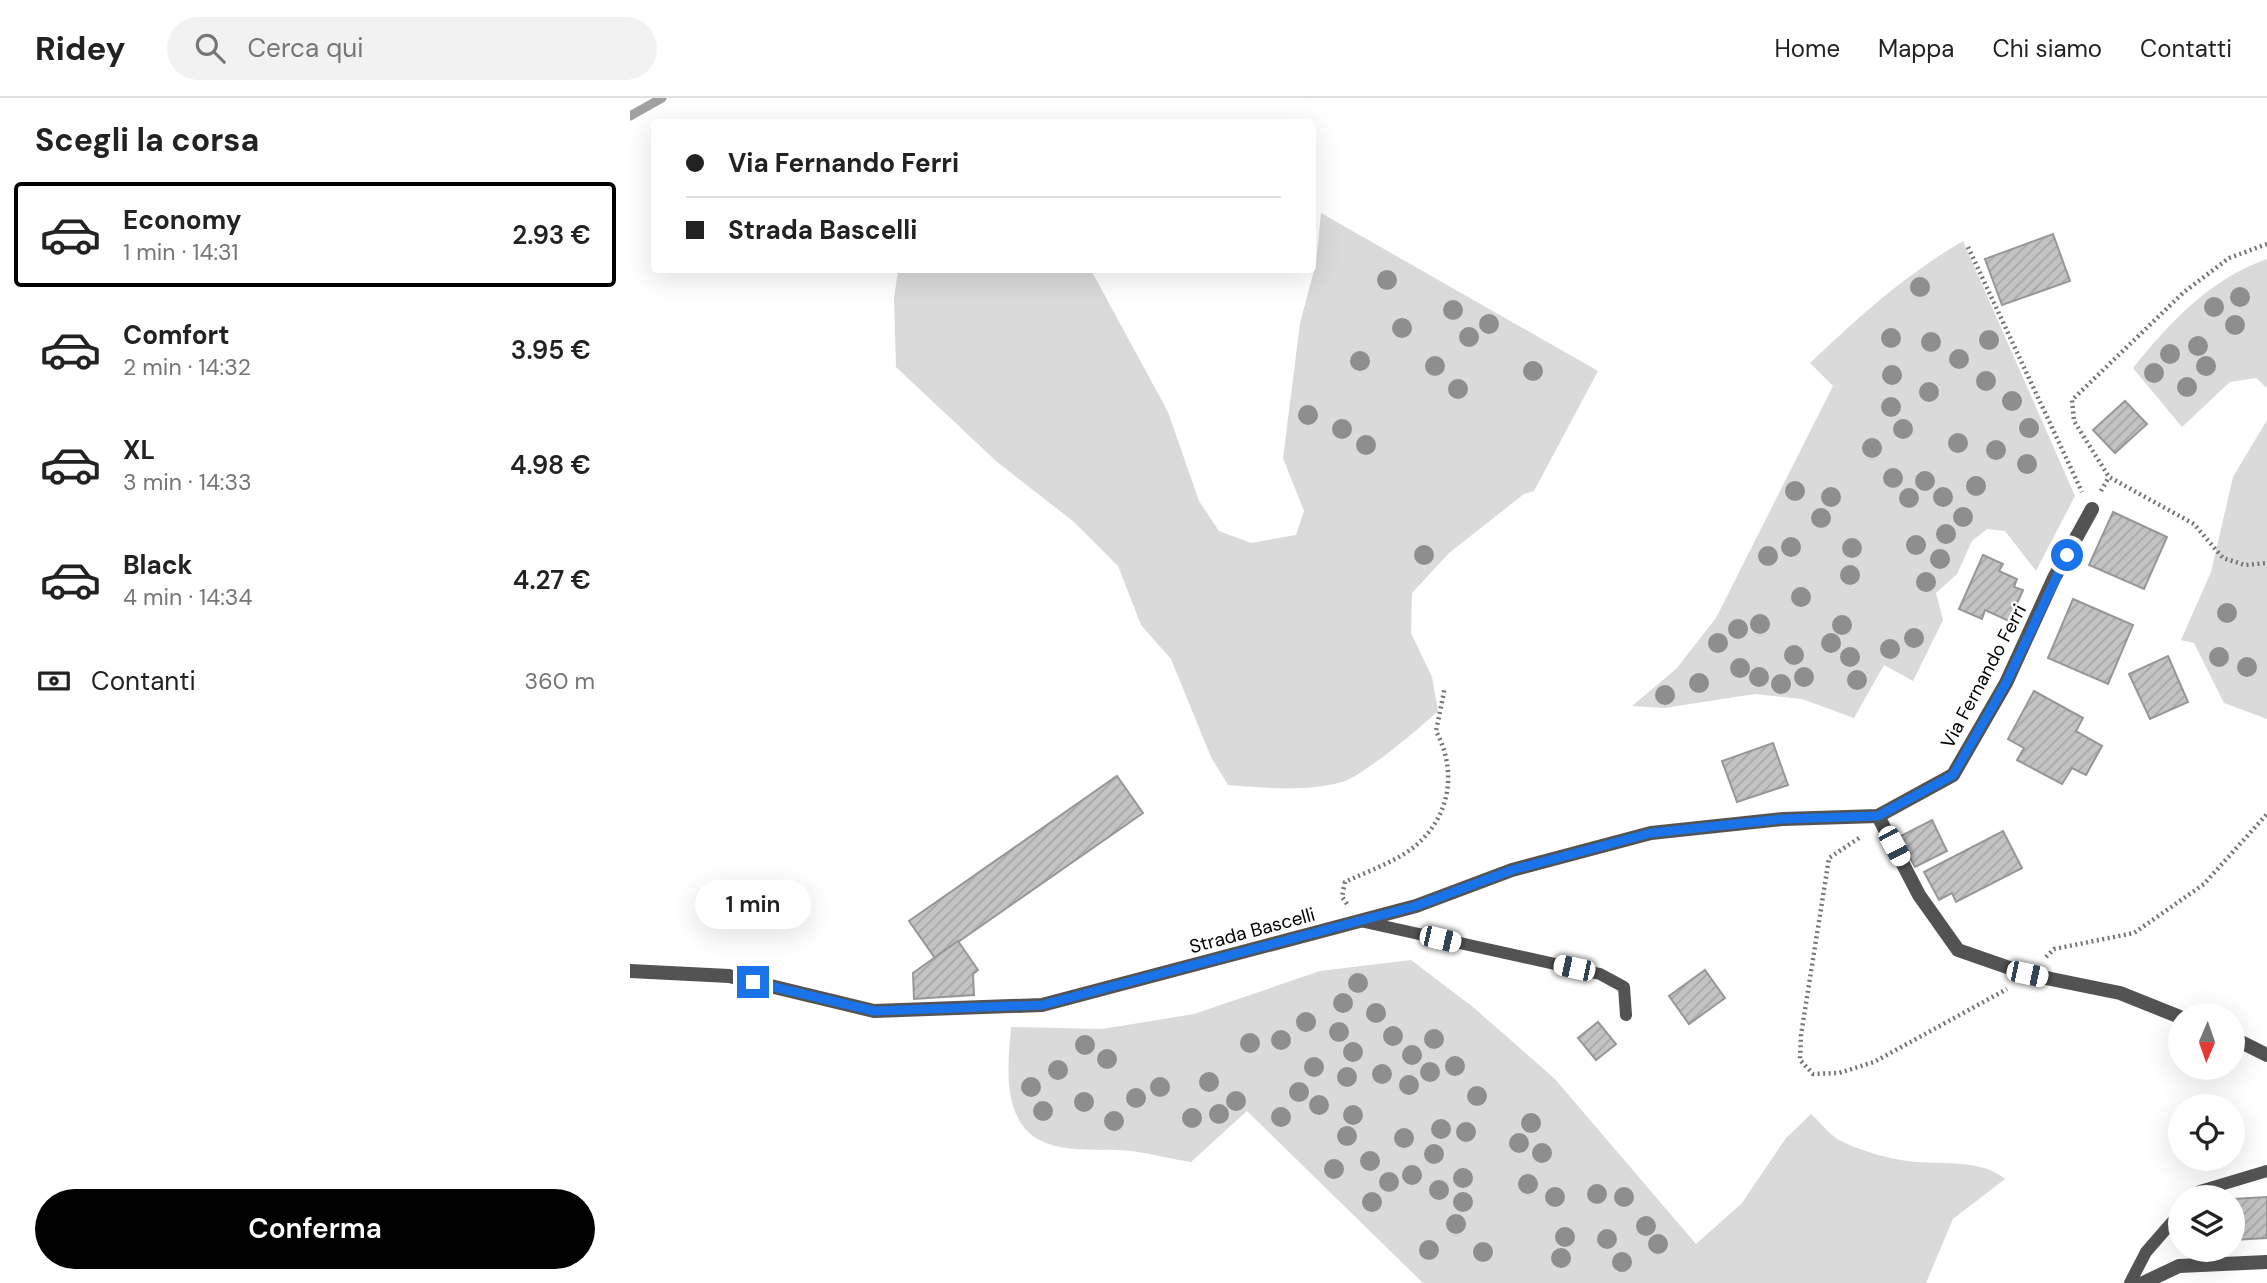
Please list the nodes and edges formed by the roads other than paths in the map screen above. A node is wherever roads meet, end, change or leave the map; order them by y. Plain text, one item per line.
1 (2092, 509) road end
2 (1878, 816) junction
3 (1360, 921) junction
4 (630, 971) edge
5 (2168, 1012) edge
6 (1626, 1014) dead end
7 (2245, 1044) edge
8 (2267, 1055) edge
9 (2267, 1171) edge
10 (2220, 1185) edge
11 (2168, 1227) edge
12 (2267, 1262) edge
13 (2130, 1283) edge
14 (2143, 1283) edge

1 - 2 street, Via Fernando Ferri
2 - 3 street, Strada Bascelli
2 - 5 street
3 - 4 street, Strada Bascelli
3 - 6 lane
7 - 8 street
9 - 10 lane
11 - 13 lane
12 - 14 street

